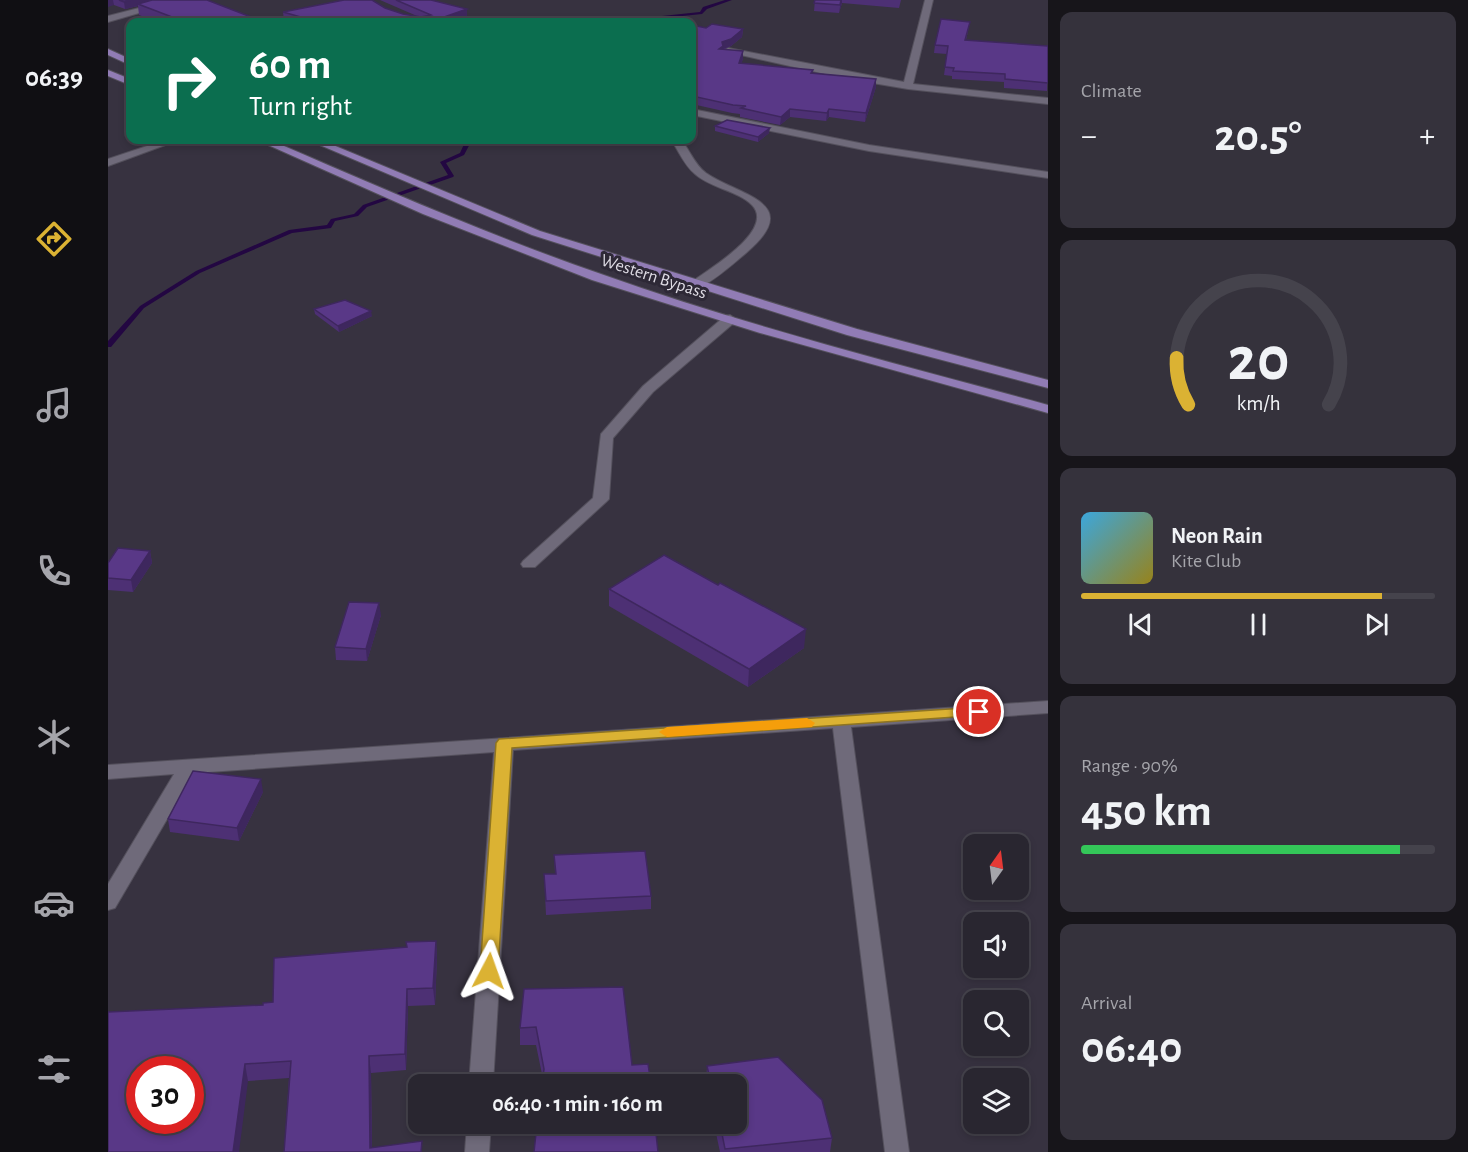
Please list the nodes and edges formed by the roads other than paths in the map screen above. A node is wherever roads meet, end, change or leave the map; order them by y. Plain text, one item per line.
1 (180, 0) edge
2 (929, 0) edge
3 (108, 19) edge
4 (728, 51) edge
5 (108, 52) edge
6 (126, 60) edge
7 (108, 73) edge
8 (126, 80) edge
9 (908, 86) junction
10 (1048, 101) edge
11 (696, 113) edge
12 (163, 144) edge
13 (271, 144) edge
14 (323, 144) edge
15 (680, 144) edge
16 (108, 163) edge
17 (1048, 176) edge
18 (697, 284) junction
19 (730, 319) junction
20 (1048, 384) edge
21 (1048, 409) edge
22 (529, 564) dead end
23 (1048, 707) edge
24 (841, 721) junction
25 (504, 743) junction
26 (188, 766) junction
27 (108, 772) edge
28 (108, 902) edge
29 (483, 1074) edge
30 (478, 1134) edge
31 (477, 1152) edge
32 (897, 1152) edge

1 - 3 street
2 - 9 street
4 - 9 street
5 - 6 main road
7 - 8 main road
9 - 10 street
11 - 17 street
12 - 16 street
13 - 19 main road, Western Bypass
14 - 18 main road, Western Bypass
15 - 18 street
18 - 20 main road, Western Bypass
19 - 21 main road, Western Bypass
19 - 22 street
23 - 24 street
24 - 25 street
24 - 32 street
25 - 26 street
25 - 29 street
26 - 27 street
26 - 28 street
30 - 31 street

